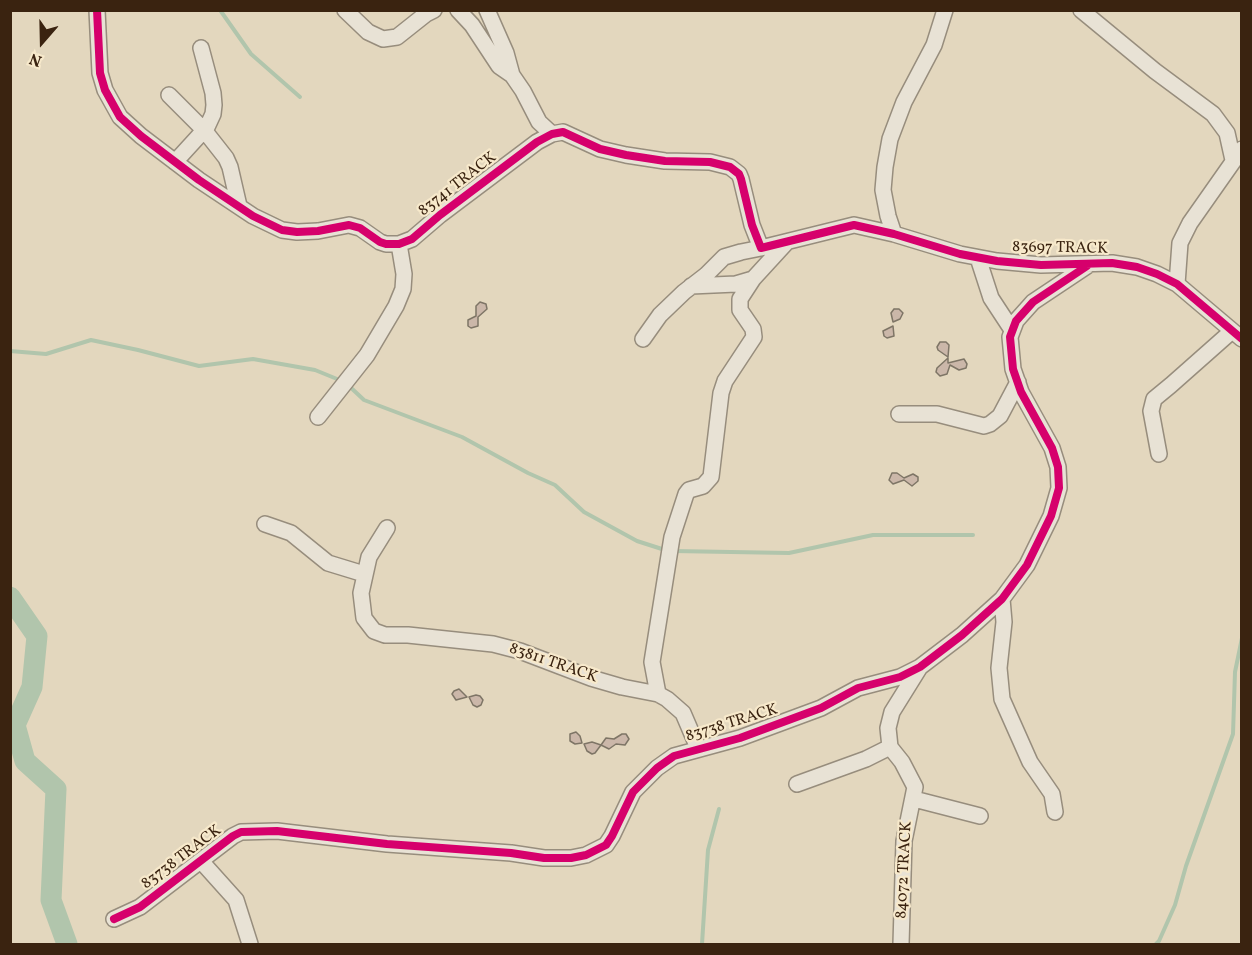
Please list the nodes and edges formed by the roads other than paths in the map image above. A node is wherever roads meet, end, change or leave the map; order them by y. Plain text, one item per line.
1 (97, 10) edge
2 (345, 10) edge
3 (434, 10) edge
4 (458, 10) edge
5 (487, 10) edge
6 (945, 10) edge
7 (1081, 10) edge
8 (201, 48) dead end
9 (512, 75) junction
10 (169, 96) dead end
11 (204, 130) junction
12 (552, 134) junction
13 (1237, 154) edge
14 (175, 162) junction
15 (239, 206) junction
16 (894, 234) junction
17 (786, 243) junction
18 (399, 244) junction
19 (761, 248) junction
20 (978, 258) junction
21 (1090, 264) junction
22 (753, 279) junction
23 (1177, 284) junction
24 (692, 286) junction
25 (1012, 330) junction
26 (1237, 335) edge
27 (643, 339) dead end
28 (1018, 382) junction
29 (899, 414) dead end
30 (318, 417) dead end
31 (1159, 454) dead end
32 (265, 524) dead end
33 (387, 528) dead end
34 (365, 571) junction
35 (1002, 599) junction
36 (920, 667) junction
37 (658, 694) junction
38 (890, 747) junction
39 (698, 748) junction
40 (797, 784) dead end
41 (914, 799) junction
42 (1055, 812) dead end
43 (980, 816) dead end
44 (201, 861) junction
45 (114, 919) dead end
46 (250, 945) edge
47 (901, 945) edge

1 - 14 street
2 - 3 street
4 - 9 street
5 - 9 street
6 - 16 street
7 - 13 street
8 - 11 street
9 - 12 street
10 - 11 street
11 - 14 street
11 - 15 street
12 - 18 street, 83741 TRACK
12 - 19 street
13 - 23 street
14 - 15 street
15 - 18 street
16 - 17 street
16 - 20 street, 83697 TRACK
17 - 19 street
17 - 22 street
18 - 30 street
19 - 24 street
20 - 21 street, 83697 TRACK
20 - 25 street
21 - 23 street, 83697 TRACK
21 - 25 street
22 - 24 street
22 - 37 street
23 - 26 street, 83697 TRACK
24 - 27 street
25 - 28 street, 83738 TRACK
26 - 31 street
28 - 29 street
28 - 35 street, 83738 TRACK
32 - 34 street
33 - 34 street
34 - 37 street, 83811 TRACK
35 - 36 street, 83738 TRACK
35 - 42 street
36 - 38 street
36 - 39 street, 83738 TRACK
37 - 39 street, 83811 TRACK
38 - 40 street
38 - 41 street, 84072 TRACK
39 - 44 street, 83738 TRACK
41 - 43 street
41 - 47 street, 84072 TRACK
44 - 45 street, 83738 TRACK
44 - 46 street

